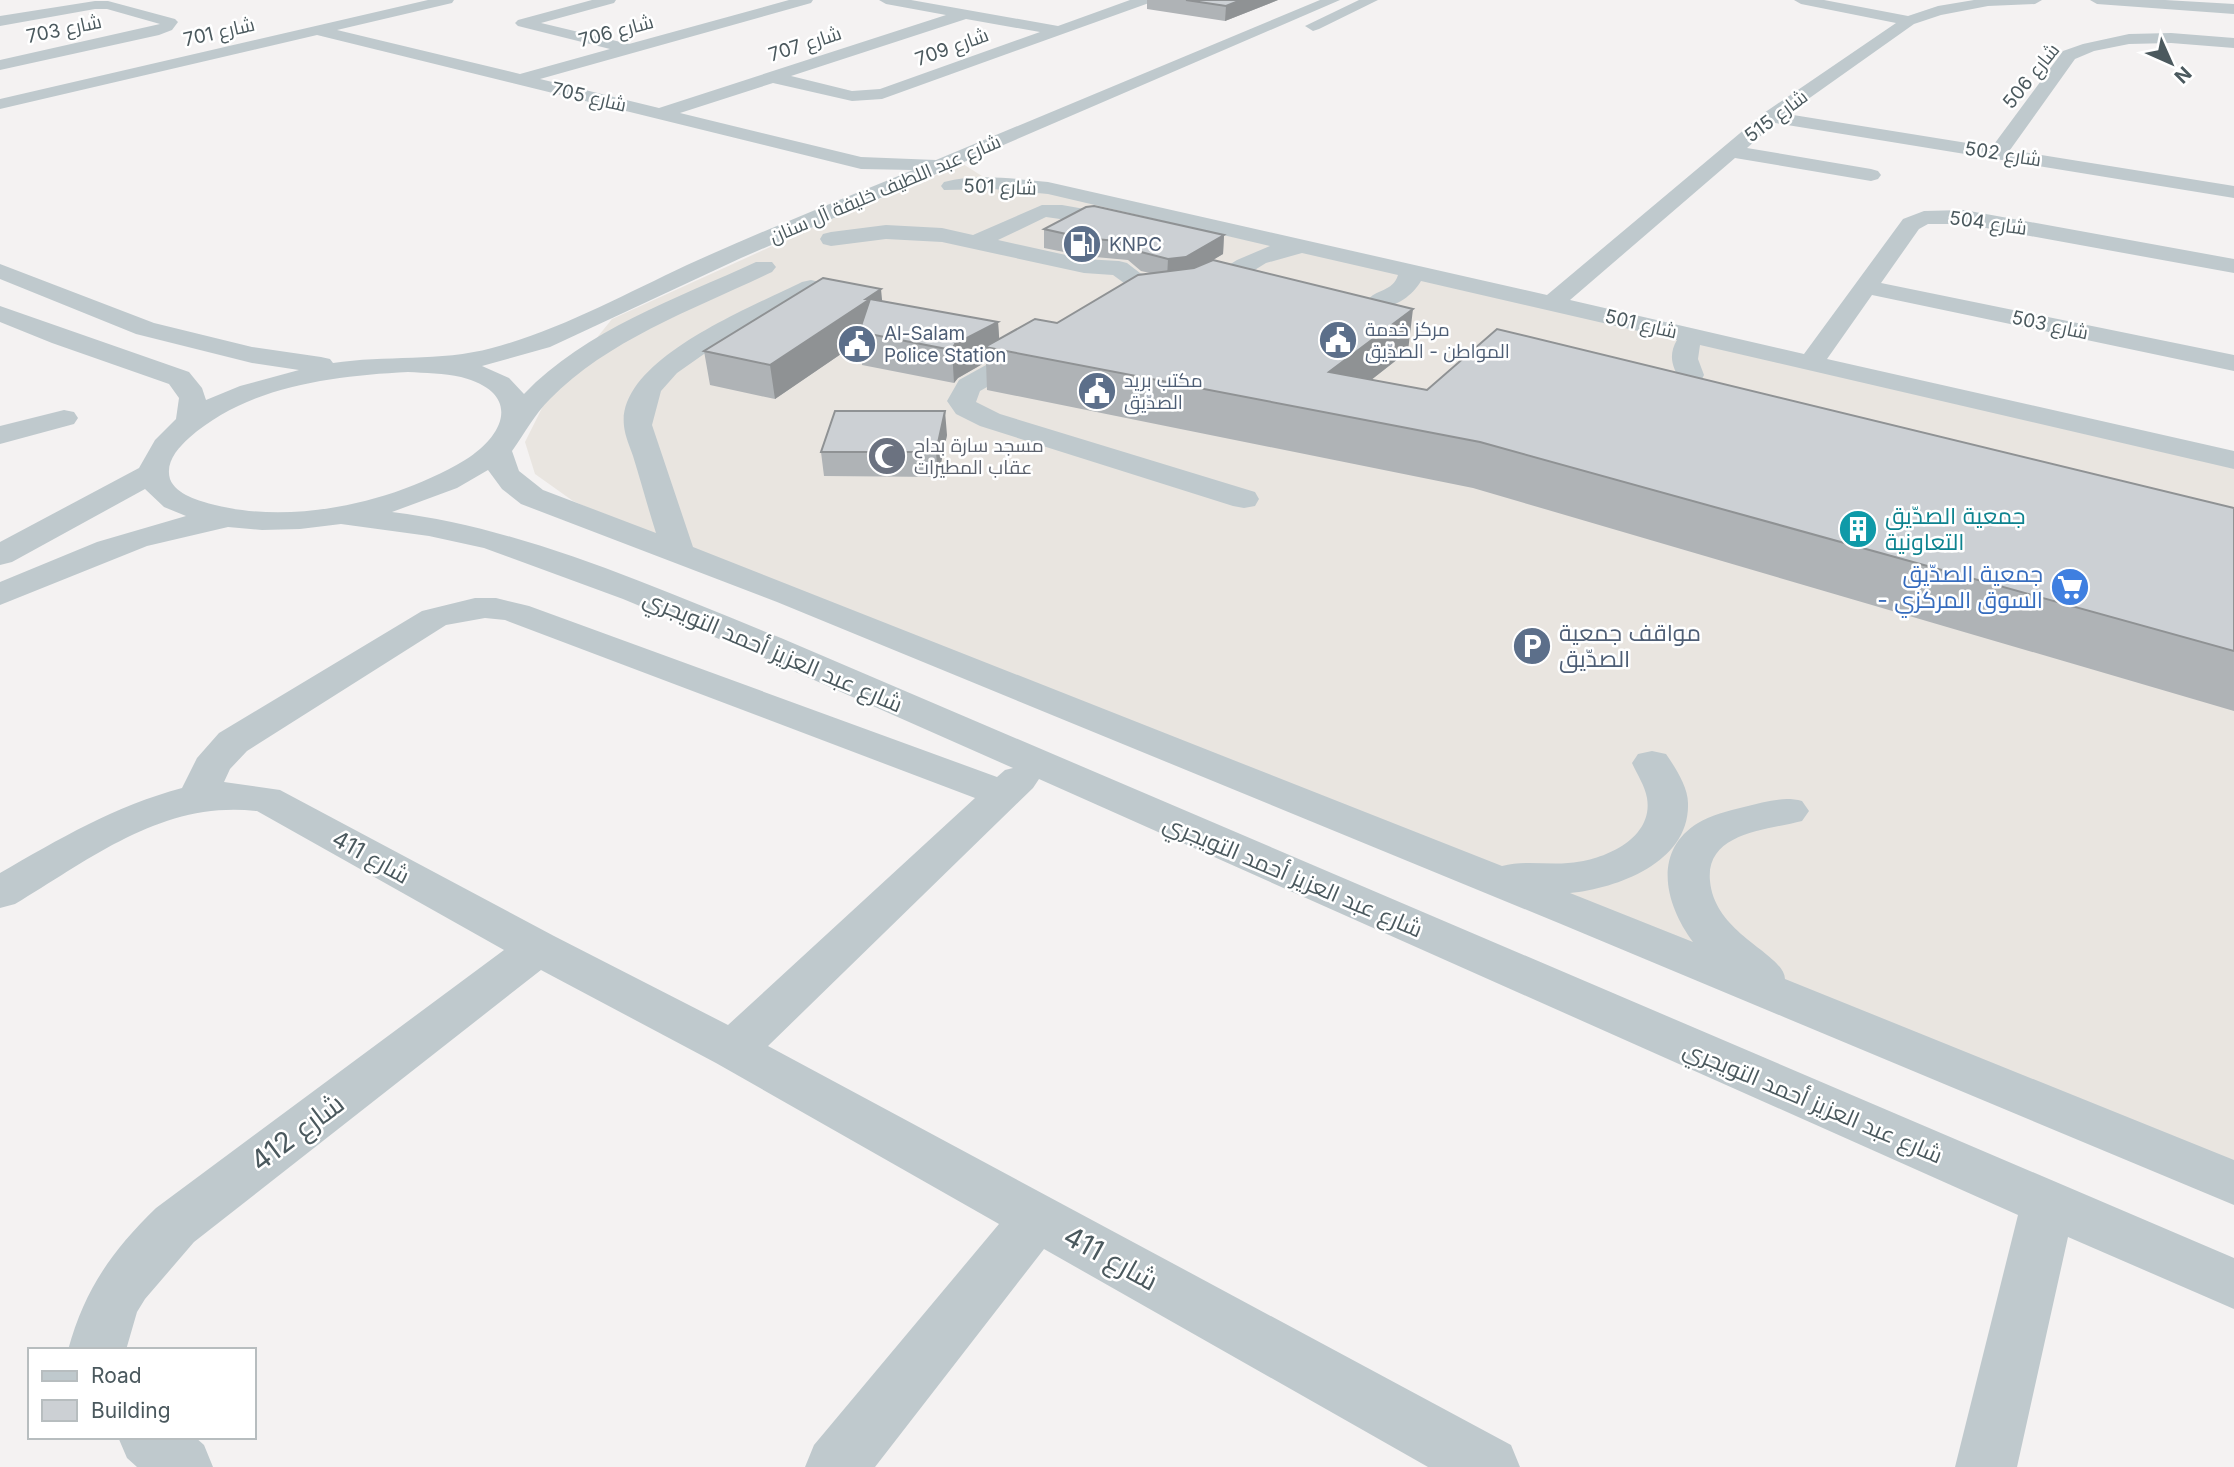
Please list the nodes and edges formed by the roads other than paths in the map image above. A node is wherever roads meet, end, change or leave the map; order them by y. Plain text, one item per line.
1 (447, 0) edge
2 (609, 0) edge
3 (806, 0) edge
4 (1144, 0) edge
5 (1333, 0) edge
6 (1371, 0) edge
7 (1801, 0) edge
8 (2035, 0) edge
9 (2096, 0) edge
10 (900, 1) edge
11 (2234, 9) edge
12 (965, 14) junction
13 (1287, 20) junction
14 (0, 21) edge
15 (1909, 21) junction
16 (316, 30) junction
17 (1059, 30) junction
18 (2234, 43) edge
19 (629, 49) junction
20 (1197, 58) junction
21 (1234, 60) junction
22 (0, 65) edge
23 (771, 77) junction
24 (517, 80) junction
25 (5, 100) edge
26 (659, 114) junction
27 (1771, 117) junction
28 (1046, 144) dead end
29 (1731, 151) junction
30 (1998, 153) junction
31 (950, 162) junction
32 (861, 163) junction
33 (1005, 166) joint
34 (1871, 175) dead end
35 (951, 186) junction
36 (1048, 188) junction
37 (885, 189) junction
38 (2234, 192) edge
39 (927, 196) dead end
40 (891, 212) dead end
41 (1056, 232) edge
42 (997, 233) junction
43 (831, 239) junction
44 (1303, 247) junction
45 (809, 248) dead end
46 (1263, 252) junction
47 (1126, 253) edge
48 (787, 257) dead end
49 (2234, 266) edge
50 (0, 271) edge
51 (1411, 272) junction
52 (1866, 287) junction
53 (714, 291) junction
54 (1379, 300) edge
55 (1132, 304) edge
56 (1551, 304) junction
57 (0, 313) edge
58 (1693, 336) junction
59 (1003, 338) edge
60 (1811, 363) junction
61 (2234, 363) edge
62 (434, 365) junction
63 (351, 368) junction
64 (1691, 375) edge
65 (64, 418) dead end
66 (190, 423) junction
67 (508, 434) junction
68 (0, 435) edge
69 (2234, 460) edge
70 (154, 472) junction
71 (1244, 499) dead end
72 (338, 514) junction
73 (229, 518) junction
74 (34, 538) junction
75 (678, 552) junction
76 (0, 555) edge
77 (78, 559) junction
78 (0, 596) edge
79 (1652, 763) dead end
80 (1034, 764) junction
81 (1003, 794) junction
82 (201, 796) junction
83 (1788, 811) dead end
84 (1493, 879) junction
85 (0, 893) edge
86 (538, 948) junction
87 (1791, 1000) junction
88 (733, 1050) junction
89 (2234, 1183) edge
90 (2048, 1204) junction
91 (1037, 1217) junction
92 (2234, 1284) edge
93 (98, 1348) edge
94 (151, 1439) edge
95 (182, 1467) edge
96 (836, 1467) edge
97 (1489, 1467) edge
98 (1986, 1467) edge

1 - 16 street, شارع 701
2 - 19 street
3 - 19 street, شارع 706
4 - 17 street, شارع 709
5 - 13 street, شارع عبد اللطيف خليفة آل سنان
6 - 21 street
7 - 15 street
8 - 15 street, شارع 515
9 - 11 street
10 - 12 street
12 - 17 street
12 - 23 street, شارع 707
13 - 20 street, شارع عبد اللطيف خليفة آل سنان
13 - 21 street
14 - 22 street, شارع 703
15 - 27 street, شارع 515
16 - 24 street, شارع 705
16 - 25 street, شارع 701
17 - 23 street, شارع 709
18 - 30 street, شارع 506
19 - 24 street, شارع 706
20 - 21 street
20 - 31 street, شارع عبد اللطيف خليفة آل سنان
21 - 28 street
23 - 26 street, شارع 707
24 - 26 street, شارع 705
26 - 32 street, شارع 705
27 - 29 street, شارع 515
27 - 30 street, شارع 502
29 - 34 street
29 - 56 street, شارع 515
30 - 38 street, شارع 502
31 - 32 street, شارع 705
31 - 37 street, شارع عبد اللطيف خليفة آل سنان
32 - 37 street
33 - 35 street, شارع عبد اللطيف خليفة آل سنان
33 - 36 street, شارع 501
35 - 36 street, شارع 501
35 - 39 street, شارع عبد اللطيف خليفة آل سنان
36 - 44 street, شارع 501
37 - 62 street, شارع عبد اللطيف خليفة آل سنان
40 - 43 street, شارع عبد اللطيف خليفة آل سنان
41 - 42 street
42 - 43 street
42 - 46 street
42 - 46 street
42 - 47 street
43 - 45 street, شارع عبد اللطيف خليفة آل سنان
44 - 46 street
44 - 51 street, شارع 501
46 - 55 street
48 - 53 street, شارع عبد اللطيف خليفة آل سنان
49 - 52 street, شارع 504
50 - 63 street
51 - 54 street
51 - 56 street, شارع 501
52 - 60 street, شارع 504
52 - 61 street, شارع 503
53 - 67 street, شارع عبد اللطيف خليفة آل سنان
53 - 75 street
56 - 58 street, شارع 501
57 - 66 street
58 - 60 street, شارع 501
58 - 64 street
59 - 71 street
60 - 69 street, شارع 501
62 - 63 street
62 - 67 street
63 - 66 street
65 - 68 street
66 - 70 street
67 - 72 street, شارع عبد اللطيف خليفة آل سنان
67 - 75 street
70 - 73 street
70 - 74 street
72 - 73 street
72 - 80 street, شارع عبد العزيز أحمد التويجري
73 - 77 street
74 - 76 street
74 - 77 street
75 - 84 street
77 - 78 street
79 - 84 street
80 - 81 street
80 - 90 street, شارع عبد العزيز أحمد التويجري
81 - 82 street
81 - 88 street
82 - 85 street, شارع 411
82 - 86 street, شارع 411
83 - 87 street
84 - 87 street
86 - 88 street, شارع 411
86 - 93 street, شارع 412
87 - 89 street
88 - 91 street, شارع 411
90 - 92 street, شارع عبد العزيز أحمد التويجري
90 - 98 street
91 - 96 street
91 - 97 street, شارع 411
94 - 95 street

